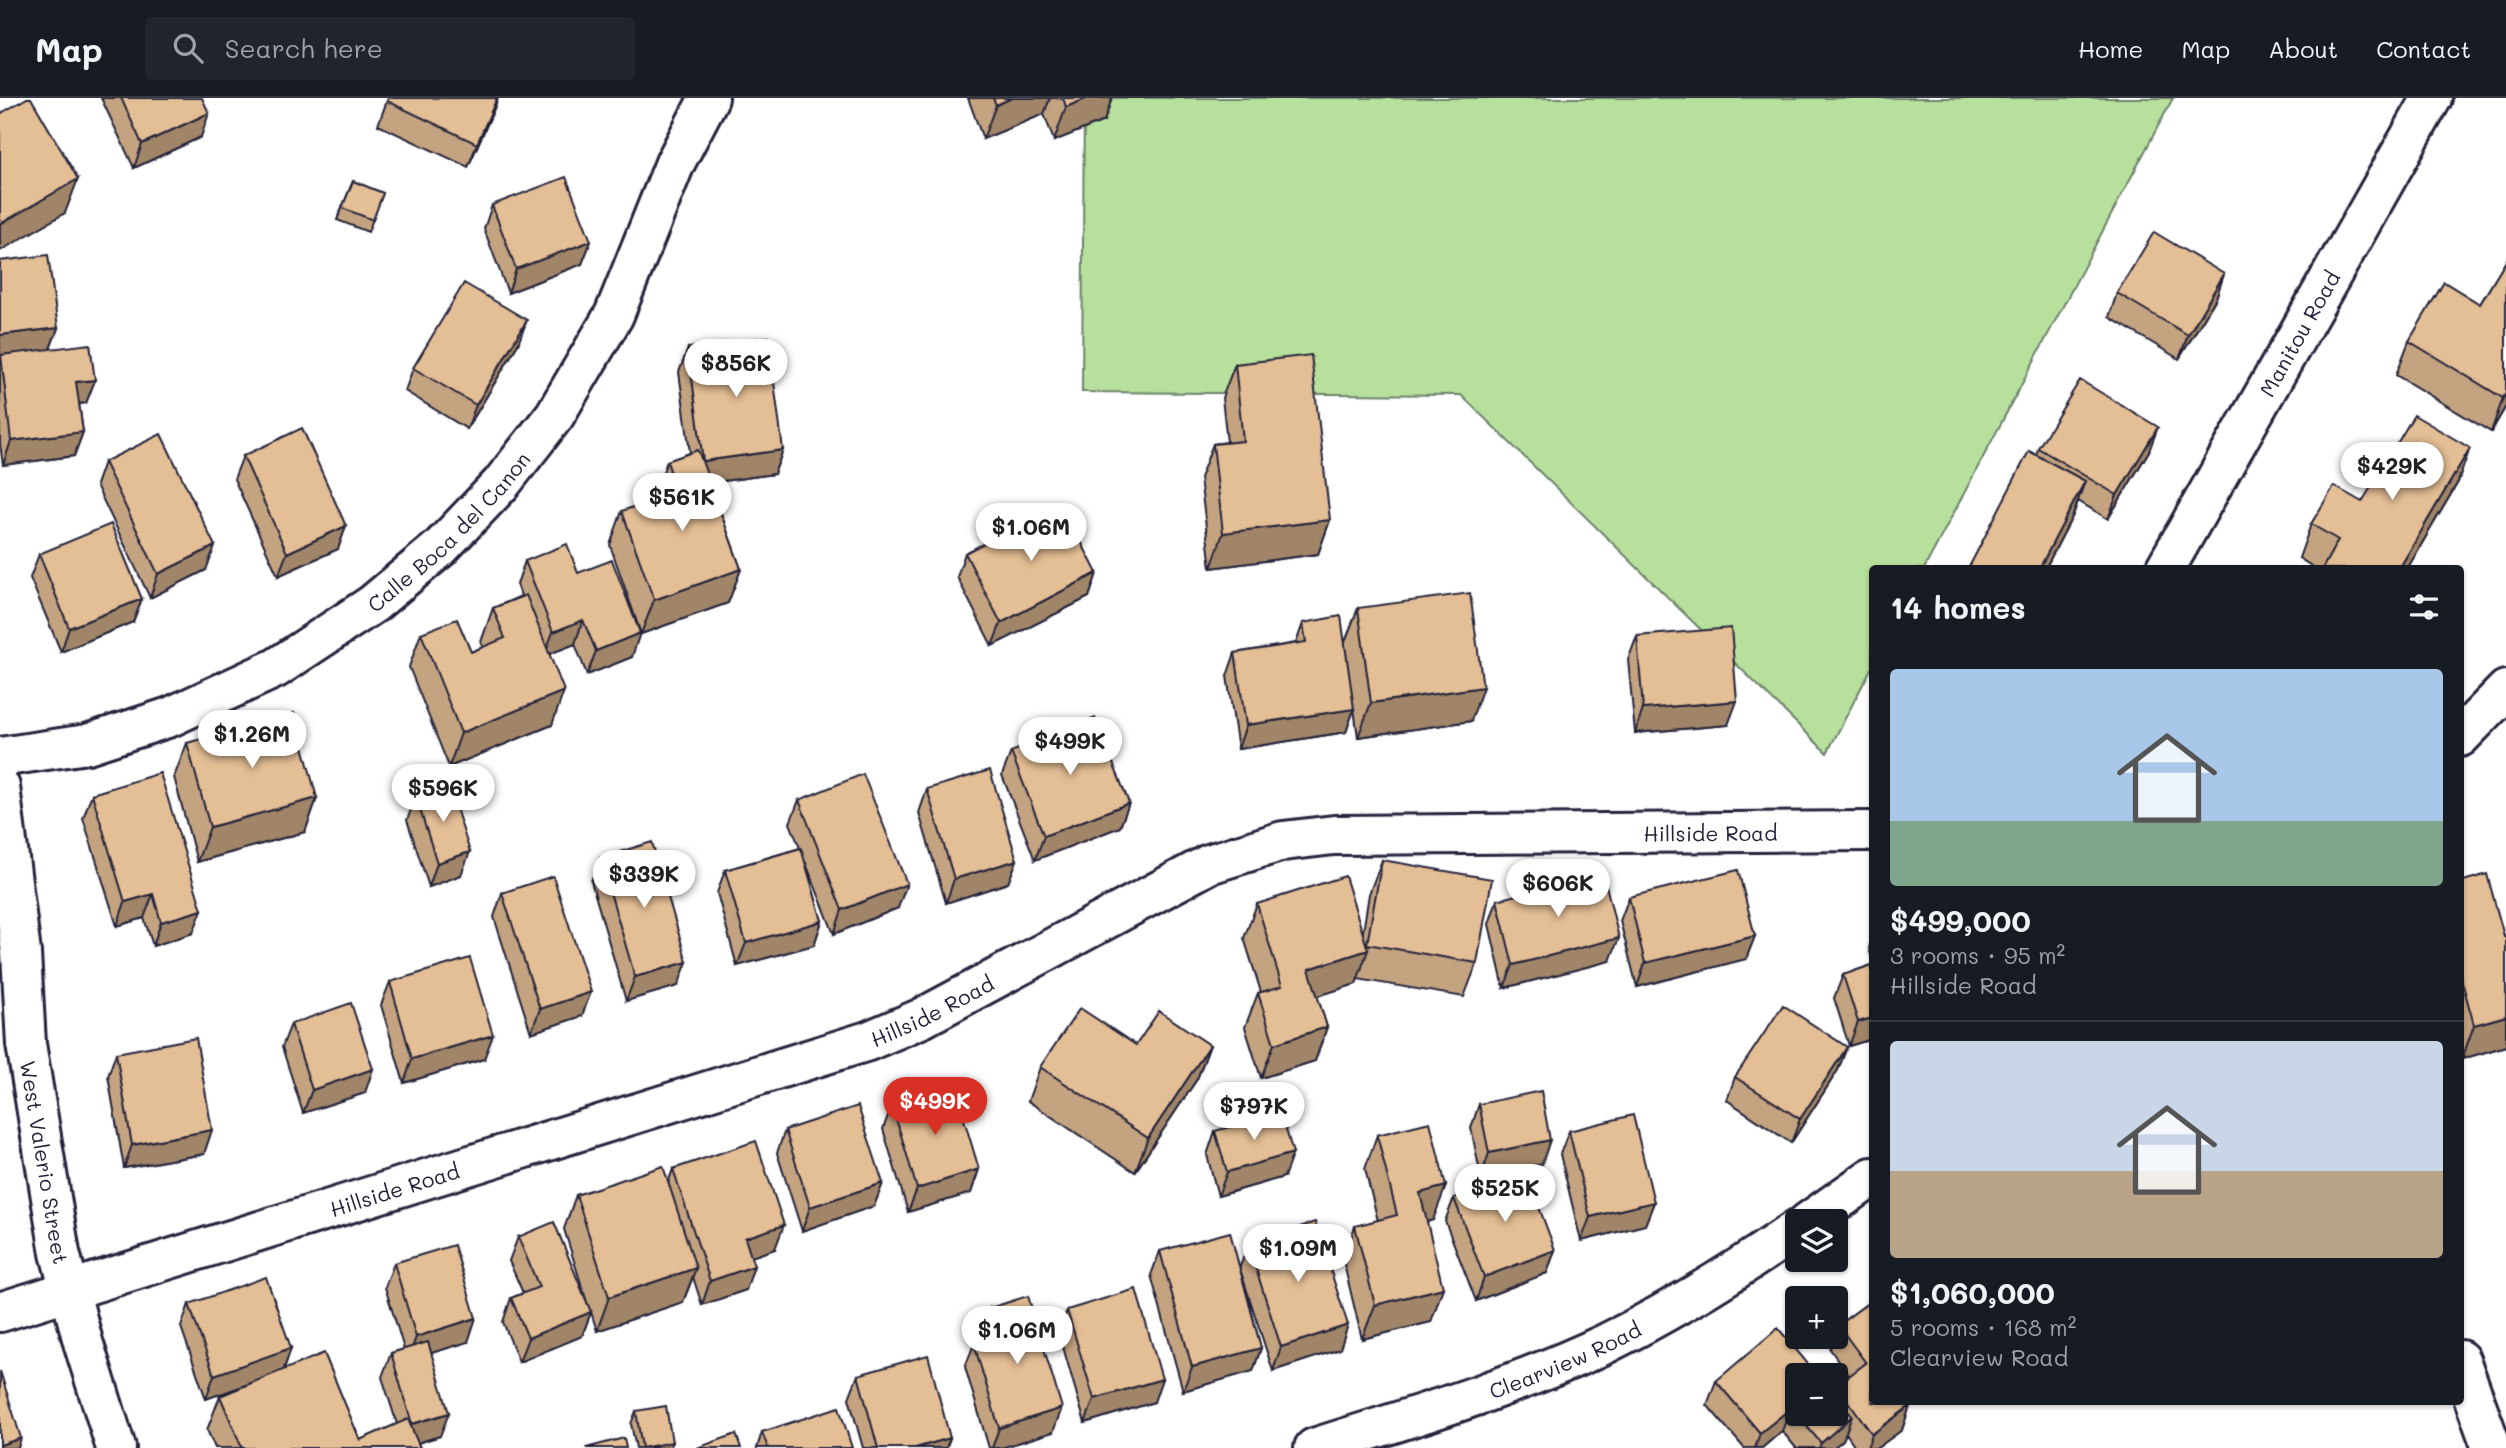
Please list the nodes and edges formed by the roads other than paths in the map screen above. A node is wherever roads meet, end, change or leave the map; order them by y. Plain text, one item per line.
1 (709, 98) edge
2 (2432, 98) edge
3 (2167, 565) edge
4 (2506, 690) edge
5 (2464, 733) edge
6 (0, 757) edge
7 (0, 787) edge
8 (1869, 831) edge
9 (1869, 1179) edge
10 (1826, 1209) edge
11 (1785, 1237) edge
12 (69, 1291) junction
13 (0, 1312) edge
14 (2464, 1371) edge
15 (117, 1448) edge
16 (1314, 1448) edge
17 (2492, 1448) edge

1 - 6 street, Calle Boca del Canon
2 - 3 street, Manitou Road
4 - 5 street
7 - 12 street, West Valerio Street
8 - 12 street, Hillside Road
9 - 10 street
11 - 16 street, Clearview Road
12 - 13 street, Hillside Road
12 - 15 street, West Valerio Street
14 - 17 street

